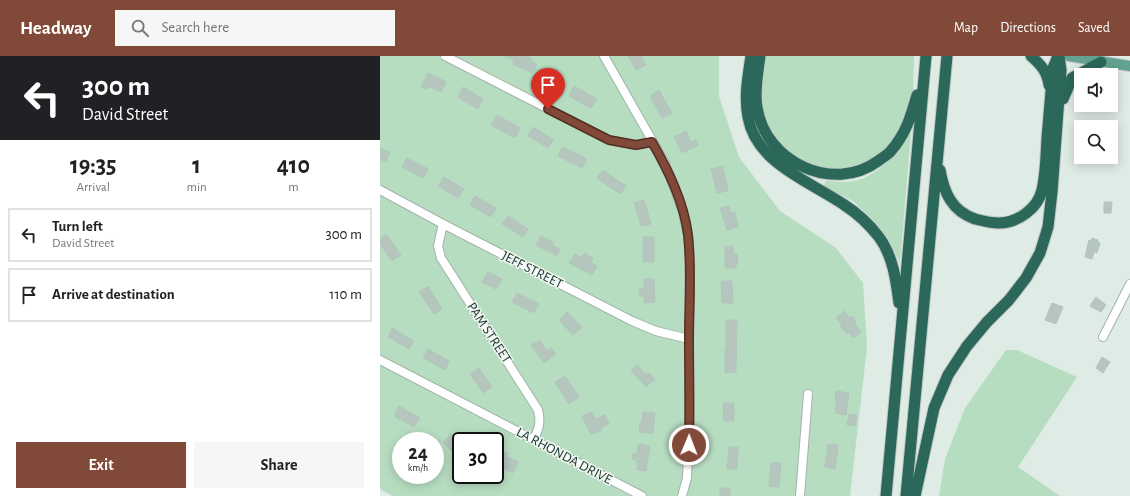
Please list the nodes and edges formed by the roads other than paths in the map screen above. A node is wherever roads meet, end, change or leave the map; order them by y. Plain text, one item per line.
1 (444, 56) edge
2 (604, 56) edge
3 (751, 56) edge
4 (760, 56) edge
5 (926, 56) edge
6 (947, 56) edge
7 (1031, 56) edge
8 (1058, 56) edge
9 (1069, 56) edge
10 (1101, 62) junction
11 (1130, 66) edge
12 (925, 69) junction
13 (1051, 96) junction
14 (1059, 111) junction
15 (652, 142) junction
16 (938, 153) junction
17 (380, 190) edge
18 (443, 224) junction
19 (1130, 284) edge
20 (902, 322) junction
21 (1103, 337) dead end
22 (689, 339) junction
23 (380, 360) edge
24 (808, 394) dead end
25 (533, 440) junction
26 (642, 496) edge
27 (682, 496) edge
28 (800, 496) edge
29 (886, 496) edge
30 (906, 496) edge
31 (915, 496) edge

1 - 15 street
2 - 15 street
3 - 20 highway
4 - 12 highway
5 - 12 highway
6 - 16 highway
7 - 13 highway
8 - 13 highway
8 - 14 highway
9 - 10 main road
10 - 11 main road
10 - 14 highway
12 - 20 highway
13 - 16 highway
14 - 31 highway
15 - 22 street
16 - 30 highway
17 - 18 street, JEFF STREET
18 - 22 street, JEFF STREET
18 - 25 street, PAM STREET
19 - 21 street
20 - 29 highway
22 - 27 street
23 - 25 street, LA RHONDA DRIVE
24 - 28 street
25 - 26 street, LA RHONDA DRIVE

